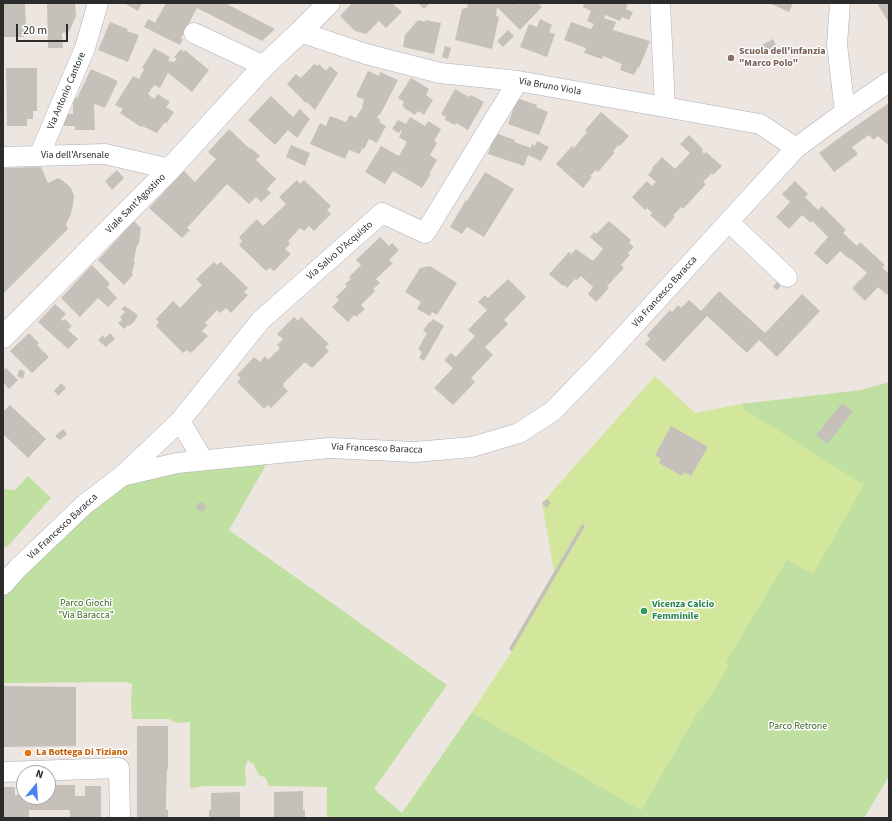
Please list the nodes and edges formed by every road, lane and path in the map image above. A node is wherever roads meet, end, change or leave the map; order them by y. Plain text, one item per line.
1 (98, 3) edge
2 (328, 3) edge
3 (660, 3) edge
4 (840, 3) edge
5 (300, 32) junction
6 (194, 33) dead end
7 (264, 66) junction
8 (518, 81) junction
9 (889, 82) edge
10 (665, 107) junction
11 (845, 112) junction
12 (796, 148) junction
13 (39, 156) junction
14 (3, 157) edge
15 (170, 169) junction
16 (729, 222) junction
17 (787, 277) dead end
18 (3, 337) edge
19 (180, 421) junction
20 (203, 460) junction
21 (122, 476) junction
22 (3, 585) edge
23 (3, 772) edge
24 (120, 818) edge

1 - 13 street, Via Antonio Cantore
2 - 5 main road, Viale Sant'Agostino
3 - 10 street
4 - 11 street
5 - 7 main road, Viale Sant'Agostino
5 - 8 street, Via Bruno Viola
6 - 7 street
7 - 15 main road, Viale Sant'Agostino
8 - 10 street, Via Bruno Viola
8 - 19 street, Via Salvo D'Acquisto
9 - 11 street, Via Francesco Baracca
10 - 12 street, Via Bruno Viola
11 - 12 street, Via Francesco Baracca
12 - 16 street, Via Francesco Baracca
13 - 14 street, Via dell'Arsenale
13 - 15 street, Via dell'Arsenale
15 - 18 main road, Viale Sant'Agostino
16 - 17 street
16 - 20 street, Via Francesco Baracca
19 - 20 street
19 - 21 street
20 - 21 street, Via Francesco Baracca
21 - 22 street, Via Francesco Baracca
23 - 24 street

